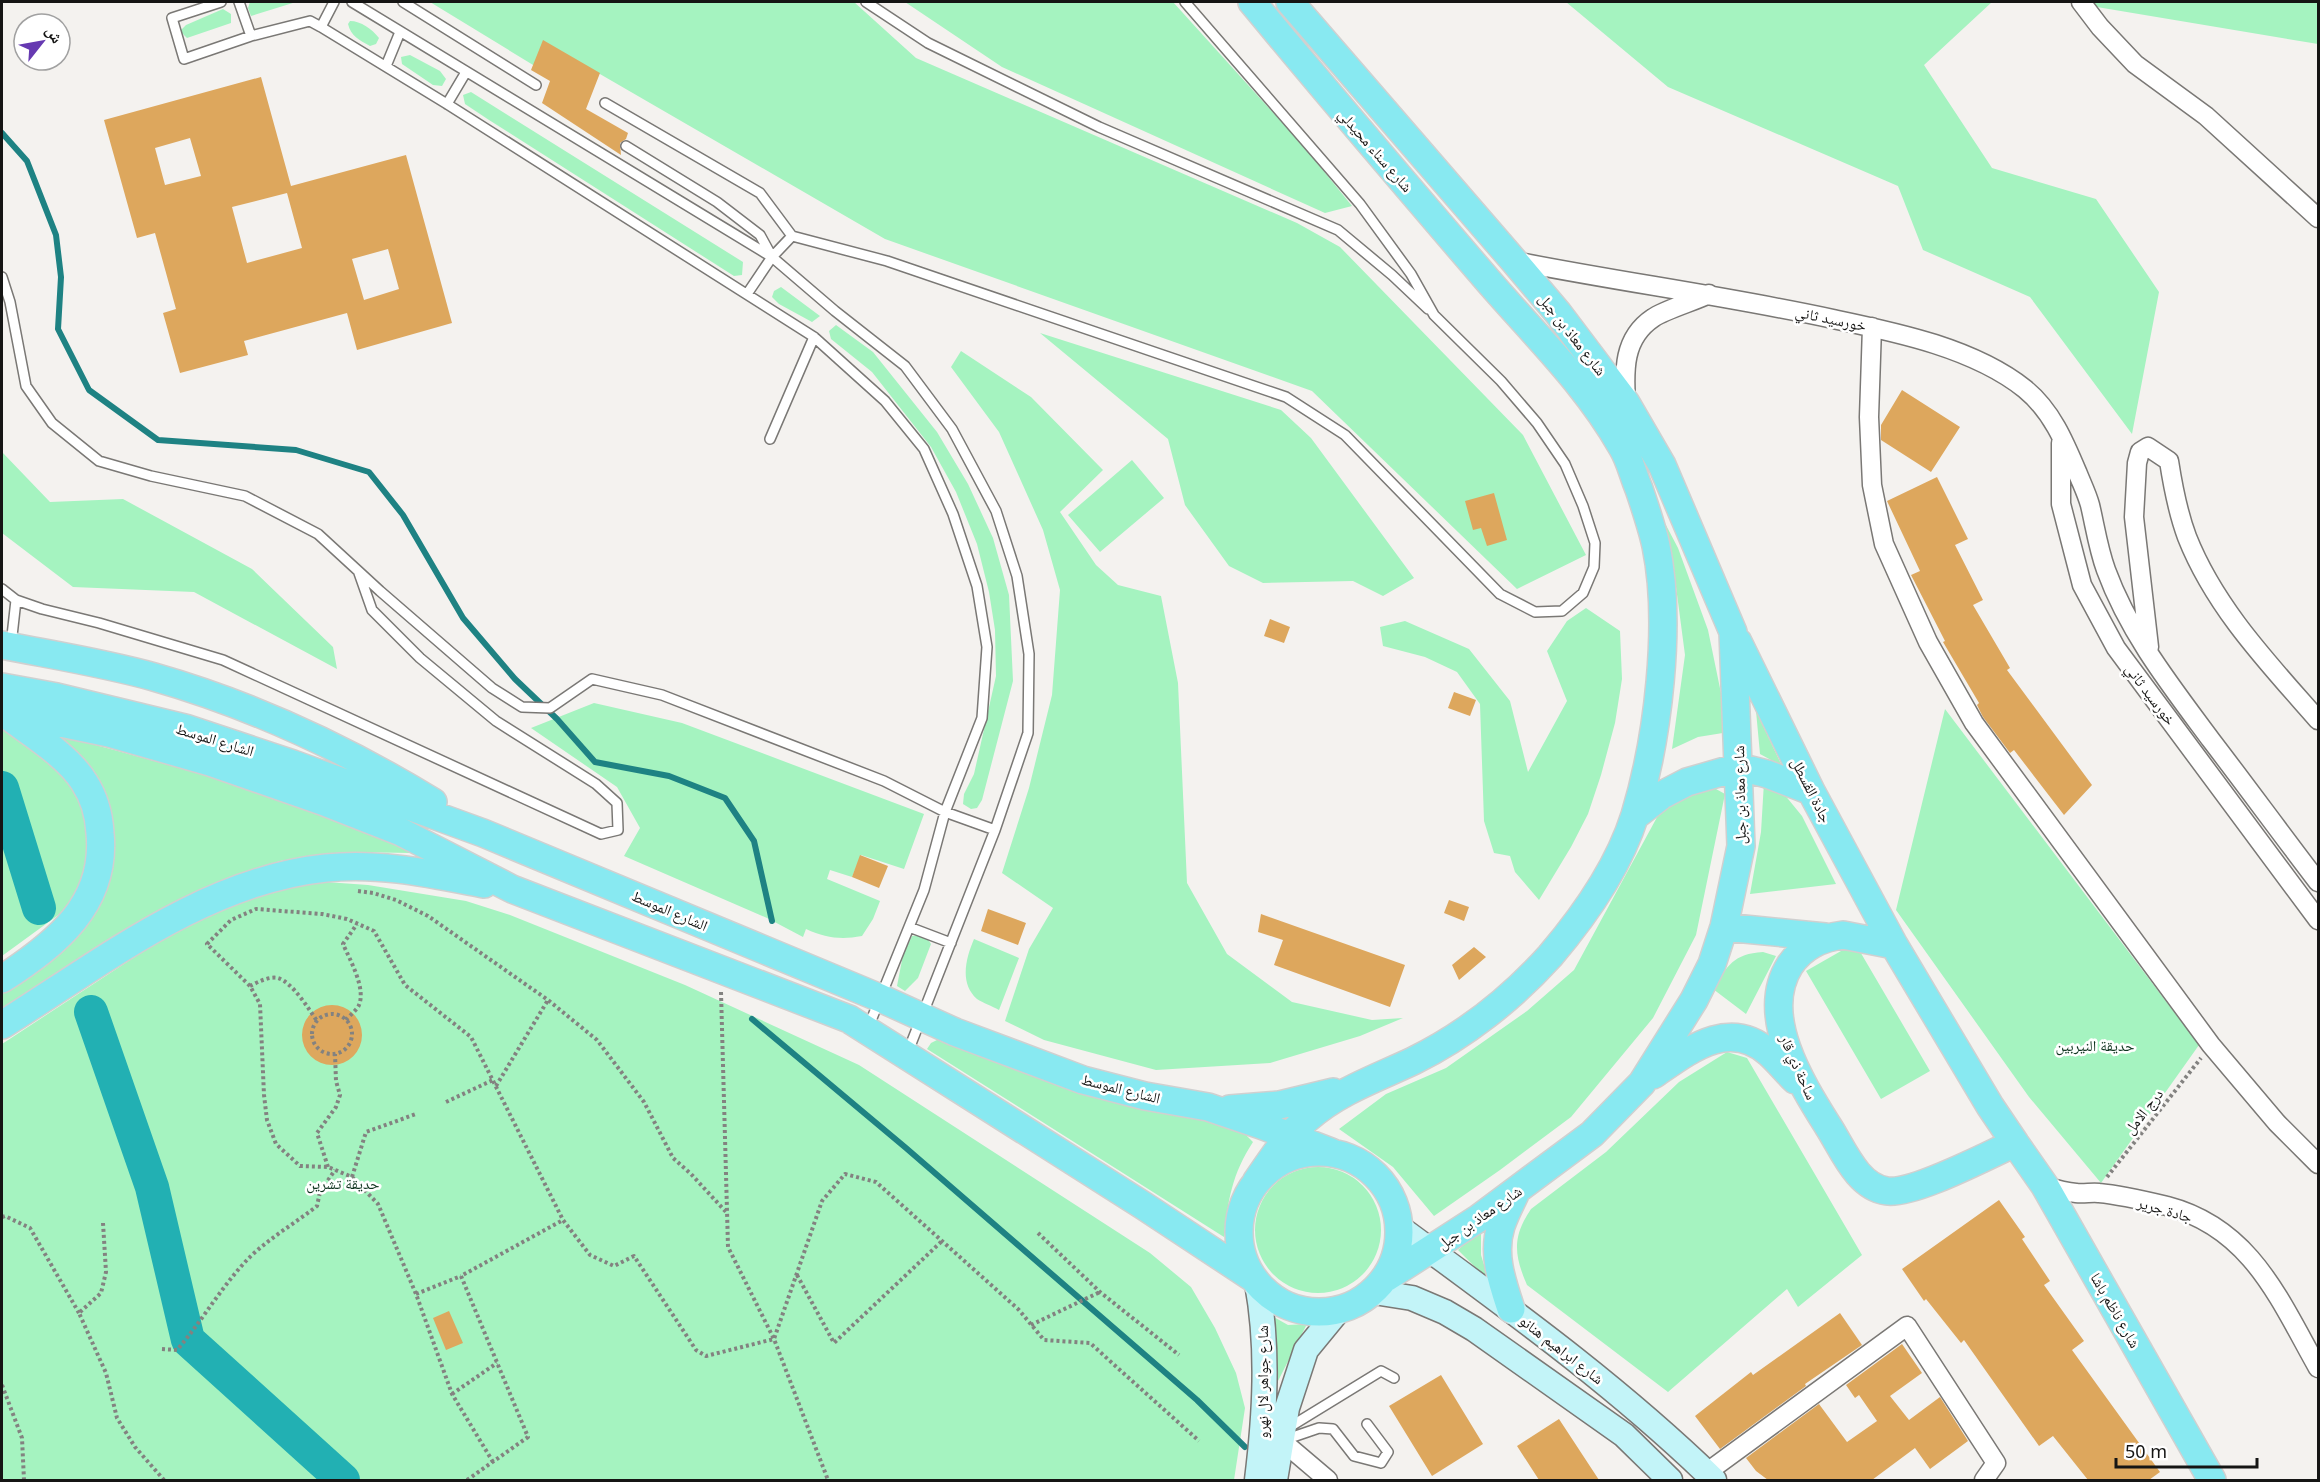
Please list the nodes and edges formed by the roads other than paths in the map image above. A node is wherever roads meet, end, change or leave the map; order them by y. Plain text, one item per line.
1 (221, 2) edge
2 (239, 2) edge
3 (334, 2) edge
4 (352, 2) edge
5 (403, 2) edge
6 (867, 2) edge
7 (1185, 2) edge
8 (1252, 2) edge
9 (1290, 2) edge
10 (2081, 2) edge
11 (321, 27) junction
12 (400, 32) junction
13 (251, 36) junction
14 (386, 66) junction
15 (466, 72) junction
16 (536, 85) dead end
17 (605, 103) dead end
18 (447, 104) junction
19 (626, 146) dead end
20 (2319, 218) edge
21 (792, 236) junction
22 (772, 257) junction
23 (1514, 261) junction
24 (2, 277) edge
25 (747, 294) junction
26 (1711, 294) junction
27 (1503, 297) joint
28 (1434, 315) junction
29 (1872, 327) junction
30 (814, 336) junction
31 (1626, 403) junction
32 (2061, 435) junction
33 (770, 439) dead end
34 (358, 571) junction
35 (2, 589) edge
36 (16, 600) junction
37 (1733, 632) junction
38 (6, 646) edge
39 (2150, 655) junction
40 (2, 703) edge
41 (2319, 720) edge
42 (1739, 767) junction
43 (1811, 791) junction
44 (945, 812) junction
45 (1635, 816) junction
46 (995, 830) junction
47 (483, 833) junction
48 (2319, 882) edge
49 (512, 889) junction
50 (2319, 920) edge
51 (909, 927) junction
52 (1724, 927) junction
53 (1825, 937) junction
54 (951, 943) junction
55 (1894, 945) junction
56 (2, 979) edge
57 (880, 998) junction
58 (922, 1016) junction
59 (2, 1025) edge
60 (867, 1030) junction
61 (906, 1055) junction
62 (1363, 1082) junction
63 (1642, 1083) junction
64 (1811, 1098) junction
65 (1208, 1107) junction
66 (1288, 1136) junction
67 (2015, 1143) junction
68 (1331, 1152) junction
69 (2319, 1164) edge
70 (1256, 1182) junction
71 (2045, 1186) junction
72 (1517, 1191) junction
73 (1400, 1228) junction
74 (1431, 1251) junction
75 (1255, 1281) junction
76 (1380, 1285) junction
77 (1510, 1309) junction
78 (1338, 1311) junction
79 (2319, 1368) edge
80 (1394, 1377) dead end
81 (1367, 1424) dead end
82 (1282, 1436) junction
83 (1710, 1477) edge
84 (1257, 1480) edge
85 (1275, 1480) edge
86 (1328, 1480) edge
87 (1670, 1480) edge
88 (1984, 1480) edge
89 (2212, 1480) edge

1 - 13 lane
2 - 13 lane
3 - 11 lane
4 - 12 lane
5 - 16 lane
6 - 28 lane
7 - 28 lane
8 - 27 main road, شارع سناء محيدلي
9 - 23 main road
10 - 20 street
11 - 13 lane
11 - 14 lane
12 - 14 lane
12 - 15 lane
14 - 18 lane
15 - 18 lane
15 - 22 lane
17 - 21 lane
18 - 25 lane
19 - 22 lane
21 - 22 lane
21 - 28 lane
22 - 25 lane
22 - 46 lane
23 - 26 street, خورسيد ثاني
23 - 31 main road, شارع معاذ بن جبل
24 - 34 lane
25 - 30 lane
26 - 29 street, خورسيد ثاني
26 - 31 street
27 - 45 main road, شارع معاذ بن جبل
29 - 32 street, خورسيد ثاني
29 - 69 street
30 - 33 lane
30 - 44 lane
31 - 37 main road, شارع معاذ بن جبل
32 - 39 street, خورسيد ثاني
32 - 50 street, خورسيد ثاني
34 - 36 lane
34 - 44 lane
35 - 36 lane
36 - 38 lane
37 - 42 main road, شارع معاذ بن جبل
37 - 43 main road, جادة القسطل
38 - 47 main road
39 - 41 street
39 - 48 street, خورسيد ثاني
40 - 47 main road, الشارع الموسط
40 - 49 main road, الشارع الموسط
40 - 56 main road
42 - 43 main road
42 - 45 main road
42 - 52 main road, شارع معاذ بن جبل
43 - 55 main road, جادة القسطل
44 - 46 lane
44 - 51 lane
45 - 62 main road, شارع معاذ بن جبل
46 - 54 lane
47 - 57 main road, الشارع الموسط
49 - 59 main road
49 - 60 main road, الشارع الموسط
51 - 54 lane
51 - 57 lane
52 - 53 main road
52 - 63 main road, شارع معاذ بن جبل
53 - 55 main road
53 - 64 main road, ساحة ذي قار
54 - 58 lane
55 - 67 main road
57 - 58 main road, الشارع الموسط
57 - 60 lane
58 - 61 lane
58 - 65 main road, الشارع الموسط
60 - 61 main road, الشارع الموسط
61 - 75 main road, الشارع الموسط
62 - 65 main road
62 - 66 main road, شارع معاذ بن جبل
63 - 64 main road
63 - 72 main road, شارع معاذ بن جبل
64 - 67 main road, ساحة ذي قار
65 - 66 main road, الشارع الموسط
66 - 68 main road, الشارع الموسط
66 - 70 main road, شارع معاذ بن جبل
67 - 71 main road, شارع ناظم باشا
68 - 70 main road
68 - 73 main road
70 - 75 main road
71 - 79 street, جادة جرير
71 - 89 main road, شارع ناظم باشا
72 - 74 main road, شارع معاذ بن جبل
72 - 77 main road
73 - 74 main road, شارع ابراهيم هنانو
73 - 76 main road
74 - 76 main road, شارع معاذ بن جبل
74 - 77 main road, شارع ابراهيم هنانو
75 - 78 main road
75 - 84 main road, شارع جواهر لال نهرو
76 - 78 main road
76 - 87 main road
77 - 83 main road, شارع ابراهيم هنانو
78 - 82 main road, شارع جواهر لال نهرو
80 - 82 lane
81 - 82 lane
82 - 85 main road, شارع جواهر لال نهرو
82 - 86 street
83 - 88 street

